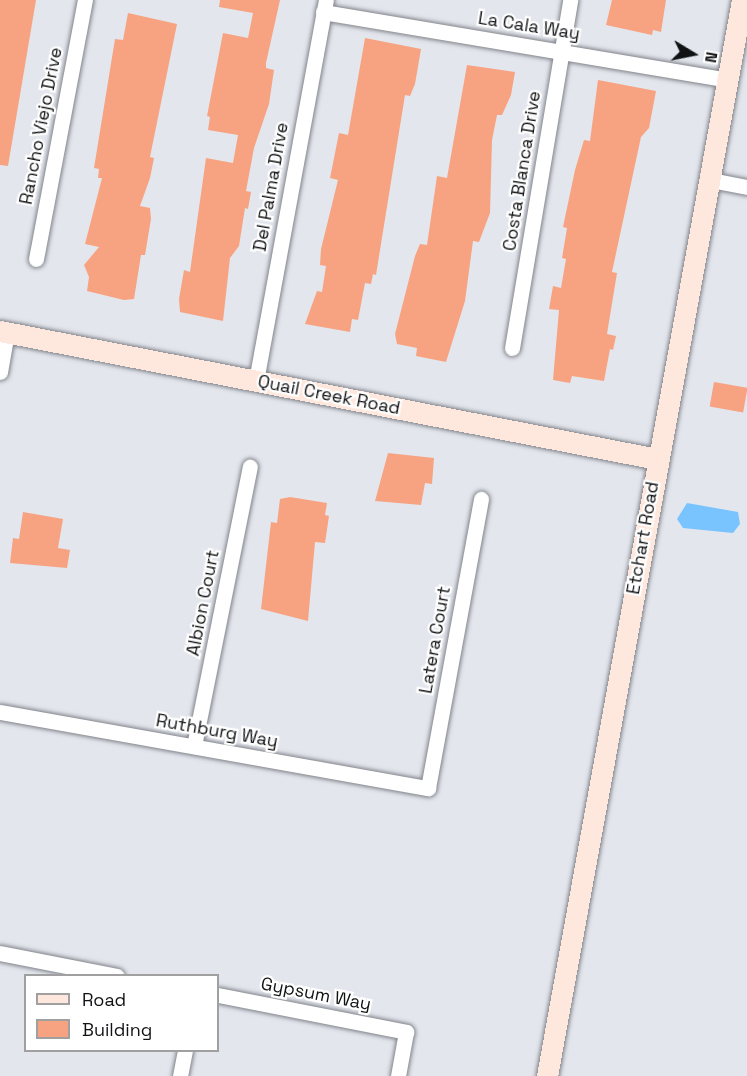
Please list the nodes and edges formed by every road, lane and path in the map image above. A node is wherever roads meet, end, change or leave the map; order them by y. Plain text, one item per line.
1 (85, 0) edge
2 (570, 0) edge
3 (742, 0) edge
4 (325, 6) edge
5 (561, 50) junction
6 (728, 80) junction
7 (711, 180) junction
8 (747, 187) edge
9 (36, 259) dead end
10 (4, 331) edge
11 (512, 348) dead end
12 (0, 372) edge
13 (256, 381) junction
14 (657, 459) junction
15 (250, 467) dead end
16 (481, 499) dead end
17 (0, 712) edge
18 (194, 746) junction
19 (428, 788) joint
20 (0, 953) edge
21 (112, 974) edge
22 (219, 995) edge
23 (185, 1052) edge
24 (180, 1076) edge
25 (399, 1076) edge
26 (547, 1076) edge

1 - 9 street, Rancho Viejo Drive
2 - 5 street, Costa Blanca Drive
3 - 6 street, Etchart Road
4 - 5 street, La Cala Way
4 - 13 street, Del Palma Drive
5 - 6 street, La Cala Way
5 - 11 street, Costa Blanca Drive
6 - 7 street, Etchart Road
7 - 8 street
7 - 14 street, Etchart Road
10 - 12 street
10 - 13 street, Quail Creek Road
13 - 14 street, Quail Creek Road
14 - 26 street, Etchart Road
15 - 18 street, Albion Court
16 - 19 street, Latera Court
17 - 18 street, Ruthburg Way
18 - 19 street, Ruthburg Way
20 - 21 street
22 - 25 street, Gypsum Way
23 - 24 street

